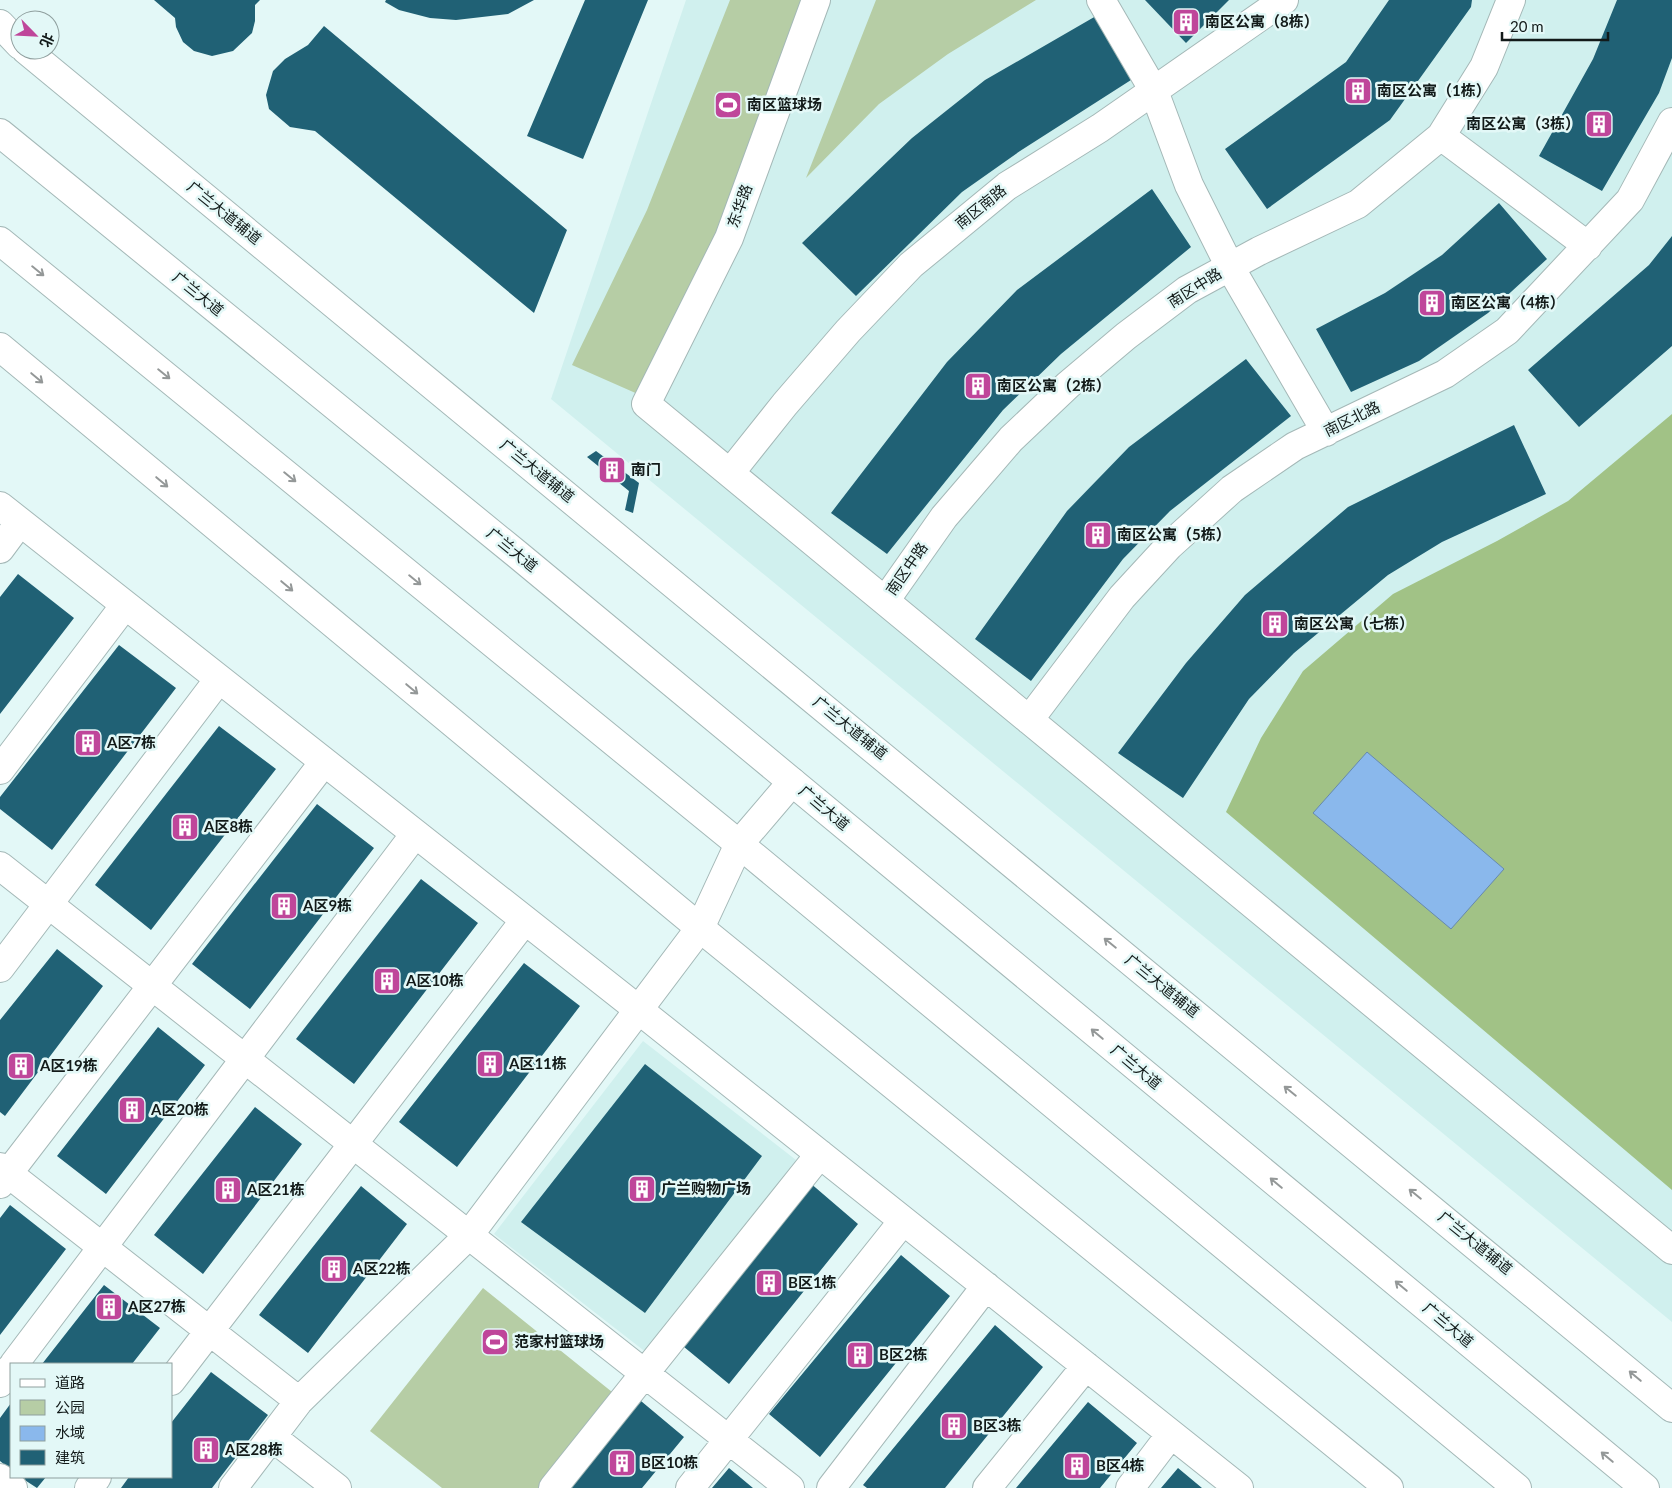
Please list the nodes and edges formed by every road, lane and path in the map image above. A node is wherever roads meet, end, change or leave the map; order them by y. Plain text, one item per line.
1 (816, 0) edge
2 (1101, 0) edge
3 (1284, 0) edge
4 (1510, 0) edge
5 (0, 24) edge
6 (10, 34) edge
7 (38, 60) edge
8 (1154, 91) junction
9 (1672, 122) edge
10 (0, 133) edge
11 (1441, 136) junction
12 (0, 241) edge
13 (1588, 246) junction
14 (1230, 267) junction
15 (0, 347) edge
16 (1326, 432) junction
17 (730, 473) junction
18 (10, 514) edge
19 (0, 549) edge
20 (885, 600) junction
21 (125, 604) junction
22 (219, 679) junction
23 (1029, 720) junction
24 (324, 762) junction
25 (0, 770) edge
26 (792, 782) junction
27 (415, 834) junction
28 (739, 844) junction
29 (0, 866) edge
30 (48, 904) junction
31 (525, 920) junction
32 (700, 928) junction
33 (0, 968) edge
34 (152, 985) junction
35 (639, 1010) junction
36 (245, 1058) junction
37 (354, 1144) junction
38 (820, 1154) junction
39 (3, 1174) edge
40 (903, 1221) junction
41 (469, 1235) junction
42 (103, 1247) junction
43 (1672, 1250) edge
44 (986, 1286) junction
45 (209, 1331) junction
46 (15, 1363) edge
47 (1086, 1366) junction
48 (10, 1369) edge
49 (645, 1373) junction
50 (172, 1379) edge
51 (0, 1383) edge
52 (298, 1401) junction
53 (1672, 1408) edge
54 (1171, 1434) junction
55 (272, 1437) junction
56 (729, 1440) junction
57 (0, 1478) edge
58 (97, 1478) edge
59 (13, 1488) edge
60 (89, 1488) edge
61 (233, 1488) edge
62 (337, 1488) edge
63 (553, 1488) edge
64 (690, 1488) edge
65 (790, 1488) edge
66 (831, 1488) edge
67 (987, 1488) edge
68 (1130, 1488) edge
69 (1239, 1488) edge
70 (1390, 1488) edge
71 (1517, 1488) edge
72 (1645, 1488) edge

1 - 17 main road, 东华路
2 - 8 main road
3 - 8 main road, 南区南路
4 - 11 main road, 南区中路
5 - 6 main road
53 -> 7 main road, 广兰大道辅道
8 - 14 main road
8 - 17 main road, 南区南路
9 - 13 main road, 南区北路
10 - 26 main road, 广兰大道
11 - 13 main road
11 - 14 main road, 南区中路
12 -> 28 main road
13 - 16 main road, 南区北路
14 - 16 main road
14 - 20 main road, 南区中路
15 -> 32 main road
16 - 23 main road, 南区北路
17 - 20 main road
18 - 19 main road
18 - 21 main road
20 - 23 main road
21 - 22 main road
21 - 25 main road
22 - 24 main road
22 - 30 main road
23 - 43 main road
24 - 27 main road
24 - 34 main road
26 - 28 main road
72 -> 26 main road, 广兰大道
27 - 31 main road
27 - 36 main road
28 - 32 main road
28 - 71 main road
29 - 30 main road
30 - 33 main road
30 - 34 main road
31 - 35 main road
31 - 37 main road
32 - 35 main road
32 - 70 main road
34 - 36 main road
34 - 39 main road
35 - 38 main road
35 - 41 main road
36 - 37 main road
36 - 42 main road
37 - 41 main road
37 - 45 main road
38 - 40 main road
38 - 49 main road
39 - 42 main road
40 - 44 main road
40 - 56 main road
41 - 49 main road
41 - 52 main road
42 - 45 main road
42 - 46 main road
44 - 47 main road
44 - 66 main road
45 - 50 main road
45 - 52 main road
47 - 54 main road
47 - 67 main road
48 - 51 main road
49 - 56 main road
49 - 63 main road
52 - 55 main road
54 - 68 main road
54 - 69 main road
55 - 61 main road
55 - 62 main road
56 - 64 main road
56 - 65 main road
57 - 59 main road
58 - 60 main road

